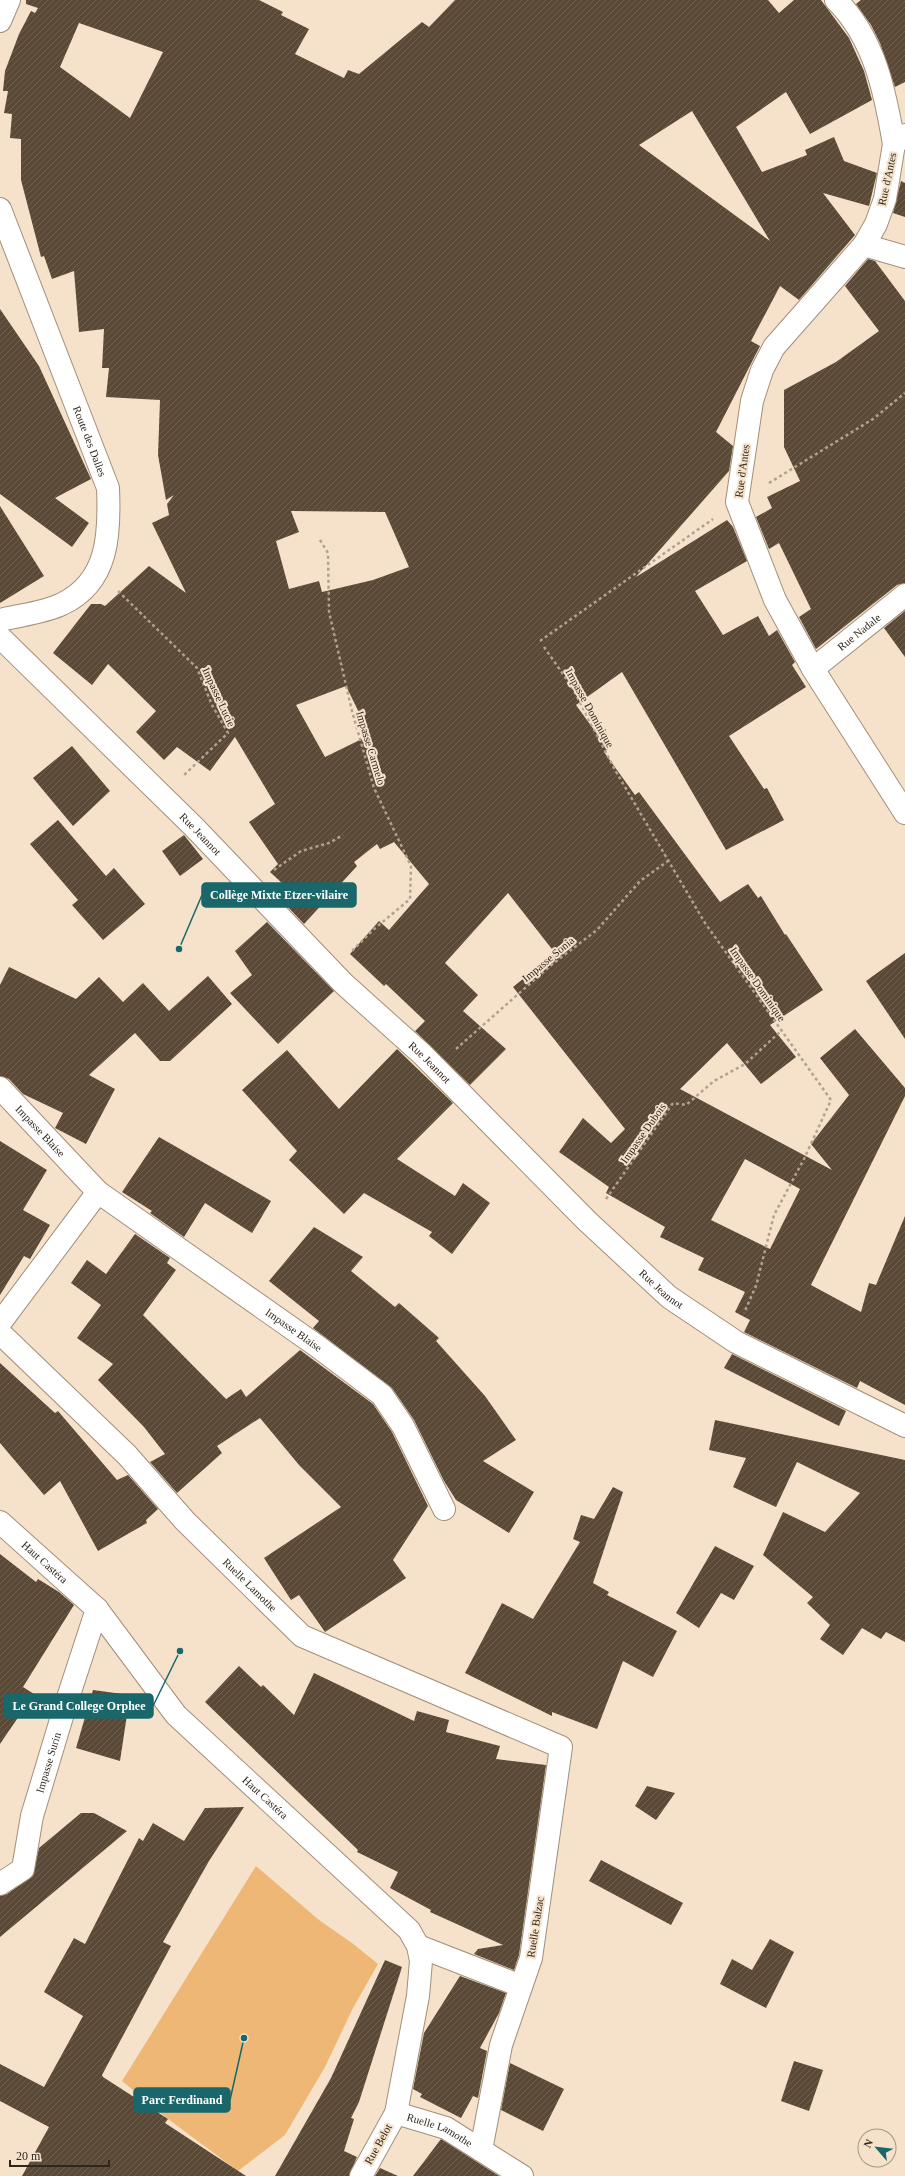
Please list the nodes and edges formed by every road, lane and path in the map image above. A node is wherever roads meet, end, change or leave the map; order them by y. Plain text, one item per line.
1 (10, 0) edge
2 (836, 0) edge
3 (0, 21) edge
4 (900, 140) edge
5 (0, 209) edge
6 (864, 245) junction
7 (905, 257) edge
8 (320, 540) dead end
9 (97, 572) junction
10 (905, 595) edge
11 (0, 620) edge
12 (0, 637) edge
13 (544, 647) dead end
14 (813, 669) junction
15 (162, 796) junction
16 (903, 803) edge
17 (343, 834) dead end
18 (668, 861) junction
19 (251, 886) junction
20 (332, 972) junction
21 (782, 1031) junction
22 (434, 1068) junction
23 (0, 1088) edge
24 (98, 1192) junction
25 (587, 1221) junction
26 (0, 1323) edge
27 (0, 1333) edge
28 (736, 1342) junction
29 (905, 1426) edge
30 (444, 1509) dead end
31 (0, 1522) edge
32 (97, 1610) junction
33 (561, 1747) joint
34 (0, 1884) edge
35 (418, 1946) junction
36 (521, 1986) junction
37 (396, 2113) junction
38 (481, 2150) junction
39 (361, 2176) edge
40 (522, 2176) edge

1 - 3 street
2 - 4 street, Rue d'Antes
4 - 6 street, Rue d'Antes
5 - 9 street, Route des Dalles
6 - 7 street
6 - 14 street, Rue d'Antes
8 - 20 path, Impasse Carmelo
9 - 11 street, Route des Dalles
9 - 15 path, Impasse Lucie
10 - 14 street, Rue Nadale
12 - 15 street, Rue Jeannot
13 - 18 path, Impasse Dominique
14 - 16 street, Rue d'Antes
15 - 19 street, Rue Jeannot
17 - 19 path
18 - 21 path, Impasse Dominique
18 - 22 path, Impasse Sonia
19 - 20 street, Rue Jeannot
20 - 22 street, Rue Jeannot
21 - 25 path, Impasse Dubois
21 - 28 path, Impasse Dominique
22 - 25 street, Rue Jeannot
23 - 24 street, Impasse Blaise
24 - 26 street
24 - 30 street, Impasse Blaise
25 - 28 street, Rue Jeannot
27 - 33 street, Ruelle Lamothe
28 - 29 street, Rue Jeannot
31 - 32 street, Haut Castéra
32 - 34 street, Impasse Surin
32 - 35 street, Haut Castéra
33 - 36 street, Ruelle Balzac
35 - 36 street
35 - 37 street, Haut Castéra
36 - 38 street, Ruelle Balzac
37 - 38 street, Ruelle Lamothe
37 - 39 street, Rue Belot
38 - 40 street, Ruelle Lamothe

